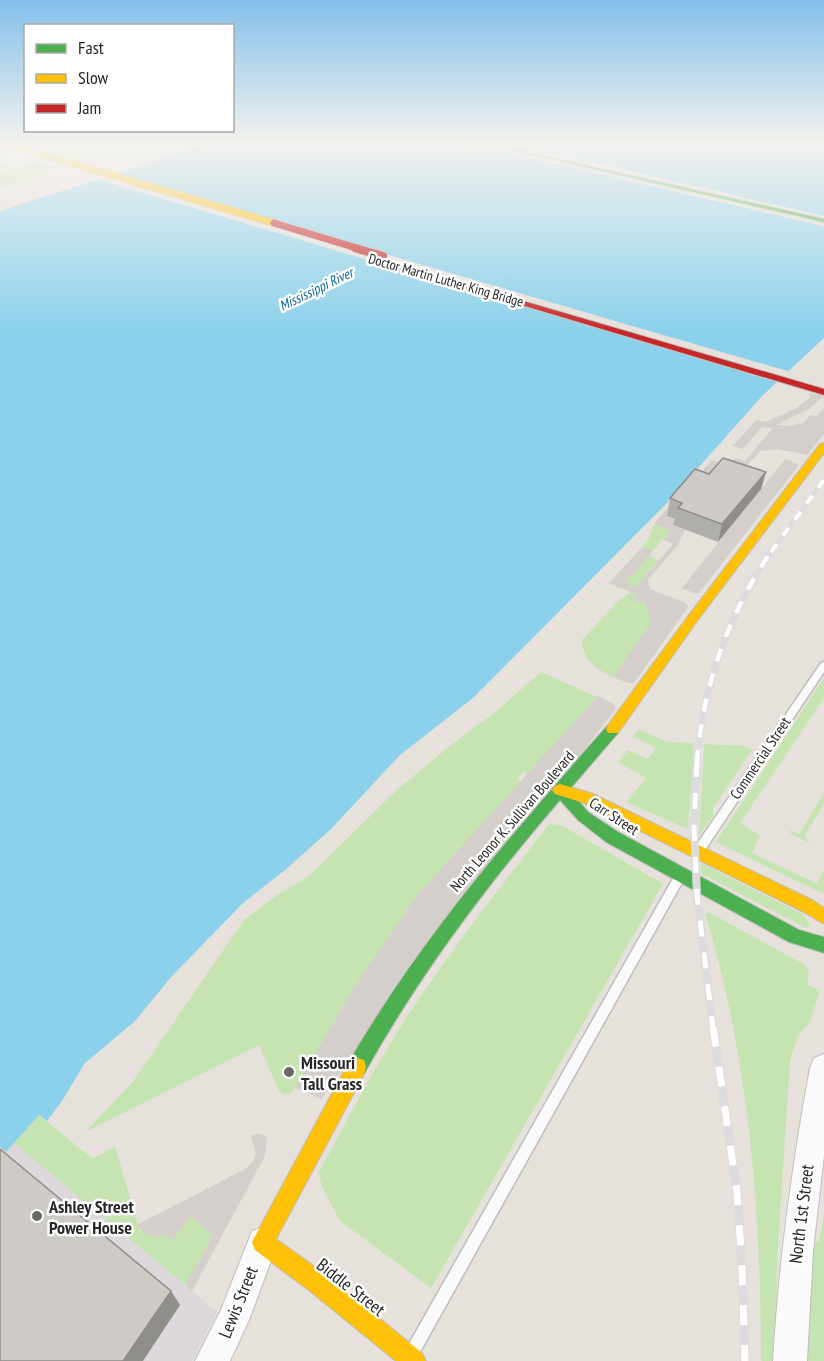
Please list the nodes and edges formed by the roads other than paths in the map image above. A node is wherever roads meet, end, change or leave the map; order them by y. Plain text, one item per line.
1 (190, 206) edge
2 (208, 206) edge
3 (756, 206) edge
4 (824, 221) edge
5 (824, 386) edge
6 (824, 392) edge
7 (824, 446) edge
8 (824, 665) edge
9 (560, 790) junction
10 (698, 852) junction
11 (681, 875) junction
12 (824, 917) edge
13 (824, 945) edge
14 (824, 1068) edge
15 (263, 1242) junction
16 (412, 1359) edge
17 (212, 1361) edge
18 (790, 1361) edge

1 - 6 main road, Doctor Martin Luther King Bridge
2 - 5 main road, Doctor Martin Luther King Bridge, bridge
3 - 4 main road
7 - 9 main road, North Leonor K. Sullivan Boulevard
8 - 10 lane, Commercial Street
9 - 10 main road, Carr Street
9 - 11 main road, Carr Street
9 - 15 main road, North Leonor K. Sullivan Boulevard
10 - 12 main road, Carr Street
11 - 13 main road, Carr Street
11 - 16 lane
14 - 18 street, North 1st Street
15 - 16 main road, Biddle Street
15 - 17 street, Lewis Street

